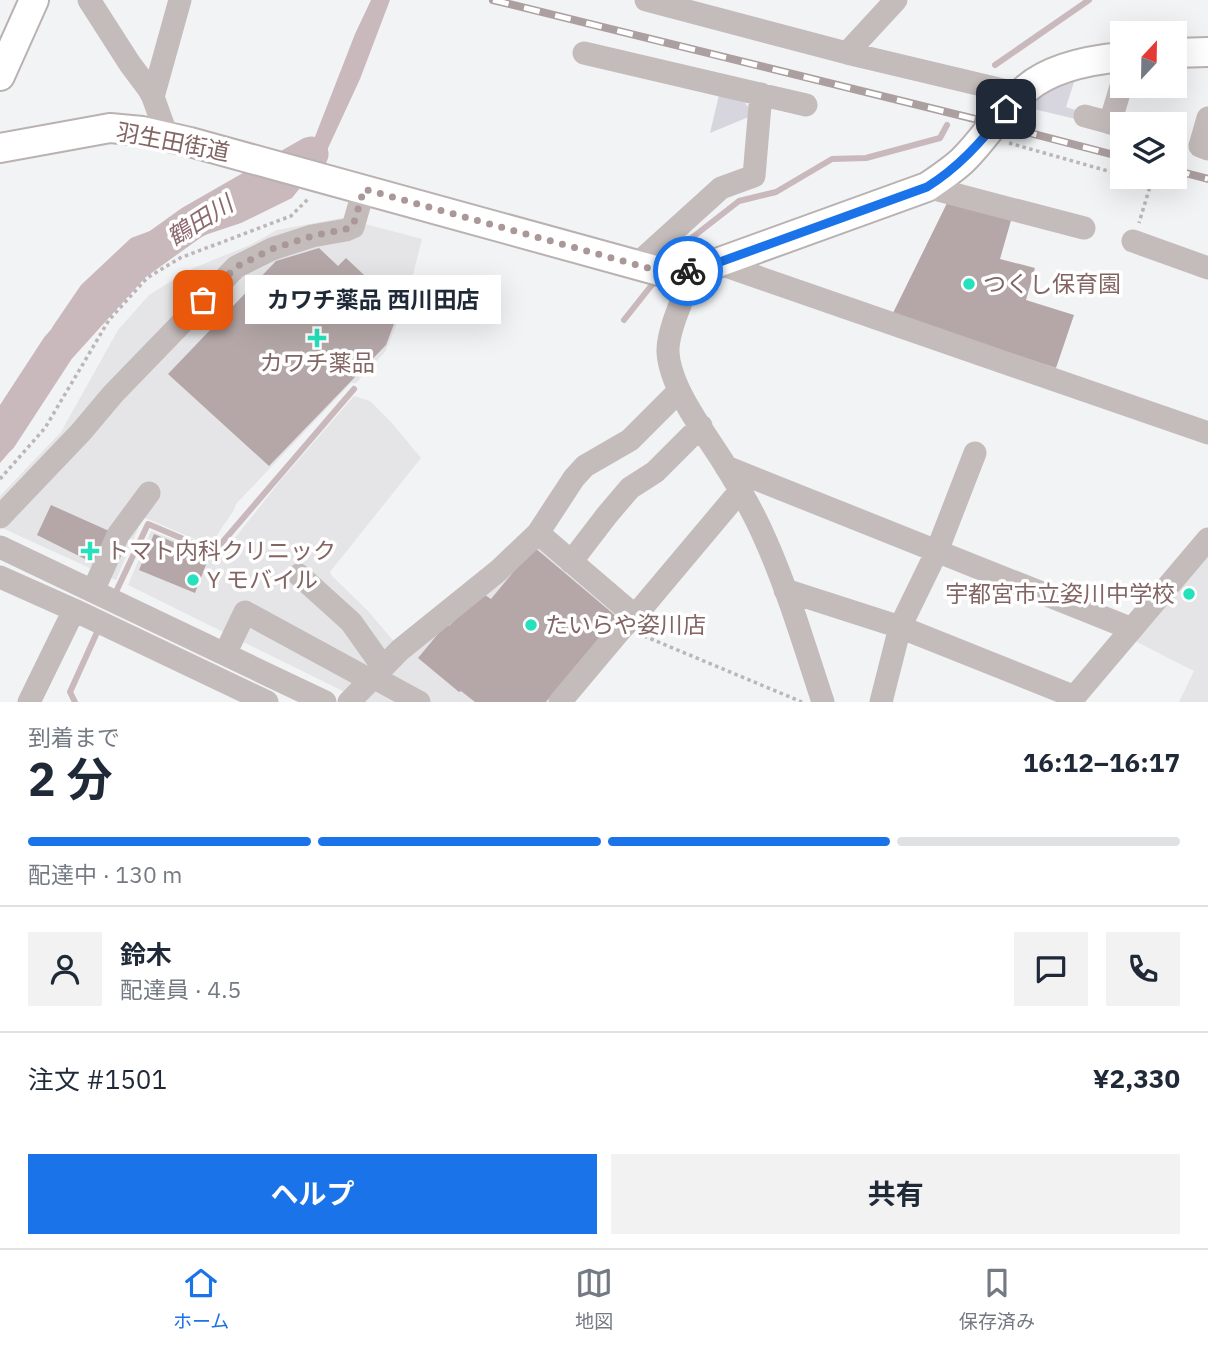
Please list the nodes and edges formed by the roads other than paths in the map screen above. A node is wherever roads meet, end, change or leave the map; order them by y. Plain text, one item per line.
1 (15, 0) edge
2 (34, 0) edge
3 (89, 0) edge
4 (180, 0) edge
5 (646, 0) edge
6 (896, 0) edge
7 (0, 32) edge
8 (847, 52) junction
9 (1208, 52) edge
10 (584, 53) dead end
11 (1187, 53) edge
12 (1110, 59) edge
13 (0, 76) edge
14 (761, 94) junction
15 (1020, 94) junction
16 (153, 97) junction
17 (806, 105) dead end
18 (1085, 116) dead end
19 (1208, 118) edge
20 (1110, 122) edge
21 (167, 136) junction
22 (0, 148) edge
23 (1208, 149) edge
24 (927, 187) junction
25 (364, 189) junction
26 (1084, 228) dead end
27 (1133, 242) road end
28 (636, 265) junction
29 (706, 267) junction
30 (1208, 268) edge
31 (679, 391) junction
32 (701, 426) junction
33 (1208, 433) edge
34 (975, 453) dead end
35 (726, 467) junction
36 (740, 491) junction
37 (149, 493) dead end
38 (0, 517) edge
39 (538, 533) junction
40 (1208, 539) edge
41 (0, 547) edge
42 (937, 551) junction
43 (571, 562) junction
44 (299, 575) dead end
45 (0, 577) edge
46 (785, 590) junction
47 (93, 591) junction
48 (74, 610) junction
49 (629, 621) junction
50 (900, 627) junction
51 (1132, 629) junction
52 (225, 654) junction
53 (380, 683) edge
54 (1072, 699) edge
55 (563, 701) edge
56 (29, 702) edge
57 (267, 702) edge
58 (326, 702) edge
59 (349, 702) edge
60 (419, 702) edge
61 (823, 702) edge
62 (881, 702) edge

1 - 7 main road
2 - 13 main road
3 - 16 street
4 - 16 street
5 - 8 street
6 - 8 street
8 - 15 street
9 - 11 main road
10 - 14 street
12 - 15 main road
14 - 17 street
14 - 28 street
15 - 24 main road
16 - 21 street
18 - 20 street
19 - 23 street
21 - 22 main road, 羽生田街道
21 - 25 main road, 羽生田街道
24 - 26 street
24 - 29 main road
25 - 28 main road
25 - 38 street
27 - 30 street
28 - 29 main road
29 - 31 street
29 - 33 street
31 - 32 street
31 - 39 street
32 - 35 street
32 - 43 street
34 - 42 street
35 - 36 street
35 - 42 street
36 - 46 street
36 - 49 street
37 - 47 street
39 - 43 street
39 - 53 street
40 - 51 street
41 - 47 street
42 - 50 street
42 - 51 street
43 - 49 street
44 - 53 street
45 - 48 street
46 - 50 street
46 - 61 street
47 - 52 street
48 - 56 street
48 - 57 street
49 - 55 street
50 - 54 street
50 - 62 street
51 - 54 street
52 - 53 street
52 - 58 street
53 - 59 street
53 - 60 street

